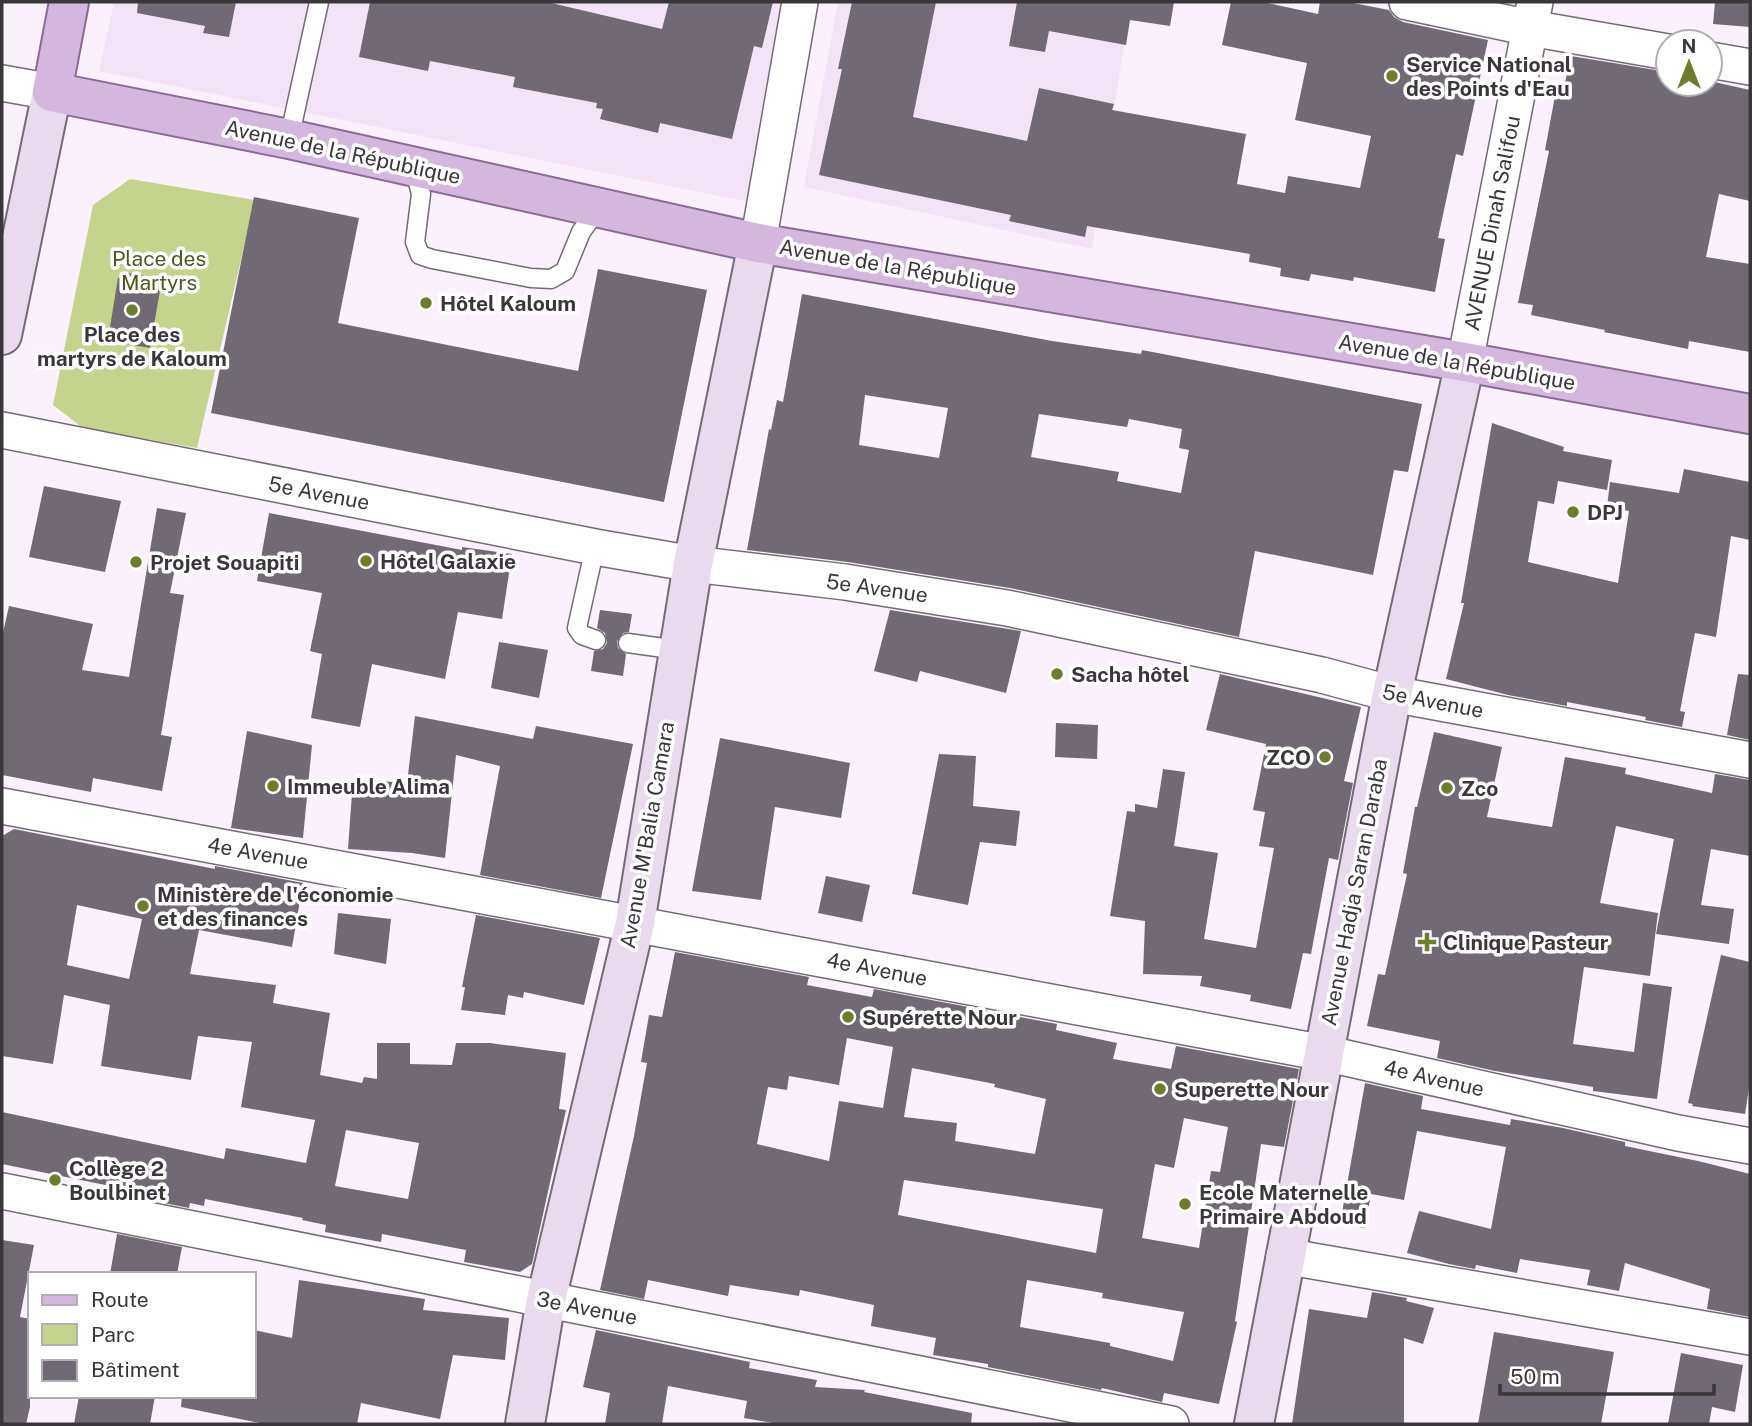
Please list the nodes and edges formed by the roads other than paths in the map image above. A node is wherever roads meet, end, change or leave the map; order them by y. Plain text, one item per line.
1 (69, 2) edge
2 (319, 2) edge
3 (800, 2) edge
4 (1407, 2) edge
5 (1533, 15) edge
6 (1654, 48) edge
7 (1724, 62) edge
8 (1750, 67) edge
9 (2, 83) edge
10 (52, 92) junction
11 (289, 139) junction
12 (414, 167) junction
13 (598, 208) junction
14 (758, 243) junction
15 (2, 335) edge
16 (1465, 362) junction
17 (1750, 414) edge
18 (2, 430) edge
19 (595, 547) junction
20 (693, 564) junction
21 (596, 640) dead end
22 (628, 643) dead end
23 (678, 650) junction
24 (1392, 694) junction
25 (1750, 760) edge
26 (2, 806) edge
27 (635, 923) junction
28 (1324, 1053) junction
29 (1750, 1146) edge
30 (2, 1191) edge
31 (1284, 1256) junction
32 (546, 1300) junction
33 (1750, 1338) edge
34 (525, 1424) edge
35 (1171, 1424) edge
36 (1254, 1424) edge

1 - 10 main road
2 - 11 lane
3 - 14 street
4 - 5 street
5 - 6 street
5 - 16 street, AVENUE Dinah Salifou
7 - 8 street
9 - 10 street
10 - 11 main road, Avenue de la République
10 - 15 street
11 - 12 main road, Avenue de la République
12 - 13 main road, Avenue de la République
12 - 13 lane
13 - 14 main road, Avenue de la République
14 - 16 main road, Avenue de la République
14 - 20 street, Avenue M'Balia Camara
16 - 17 main road, Avenue de la République
16 - 24 street, Avenue Hadja Saran Daraba
18 - 19 street, 5e Avenue
19 - 20 street, 5e Avenue
19 - 21 lane
20 - 23 street, Avenue M'Balia Camara
20 - 24 street, 5e Avenue
22 - 23 lane
23 - 27 street, Avenue M'Balia Camara
24 - 25 street, 5e Avenue
24 - 28 street, Avenue Hadja Saran Daraba
26 - 27 street, 4e Avenue
27 - 28 street, 4e Avenue
27 - 32 street, Avenue M'Balia Camara
28 - 29 street, 4e Avenue
28 - 31 street, Avenue Hadja Saran Daraba
30 - 32 street, 3e Avenue
31 - 33 street
31 - 36 street, Avenue Hadja Saran Daraba
32 - 34 street, Avenue M'Balia Camara
32 - 35 street, 3e Avenue

